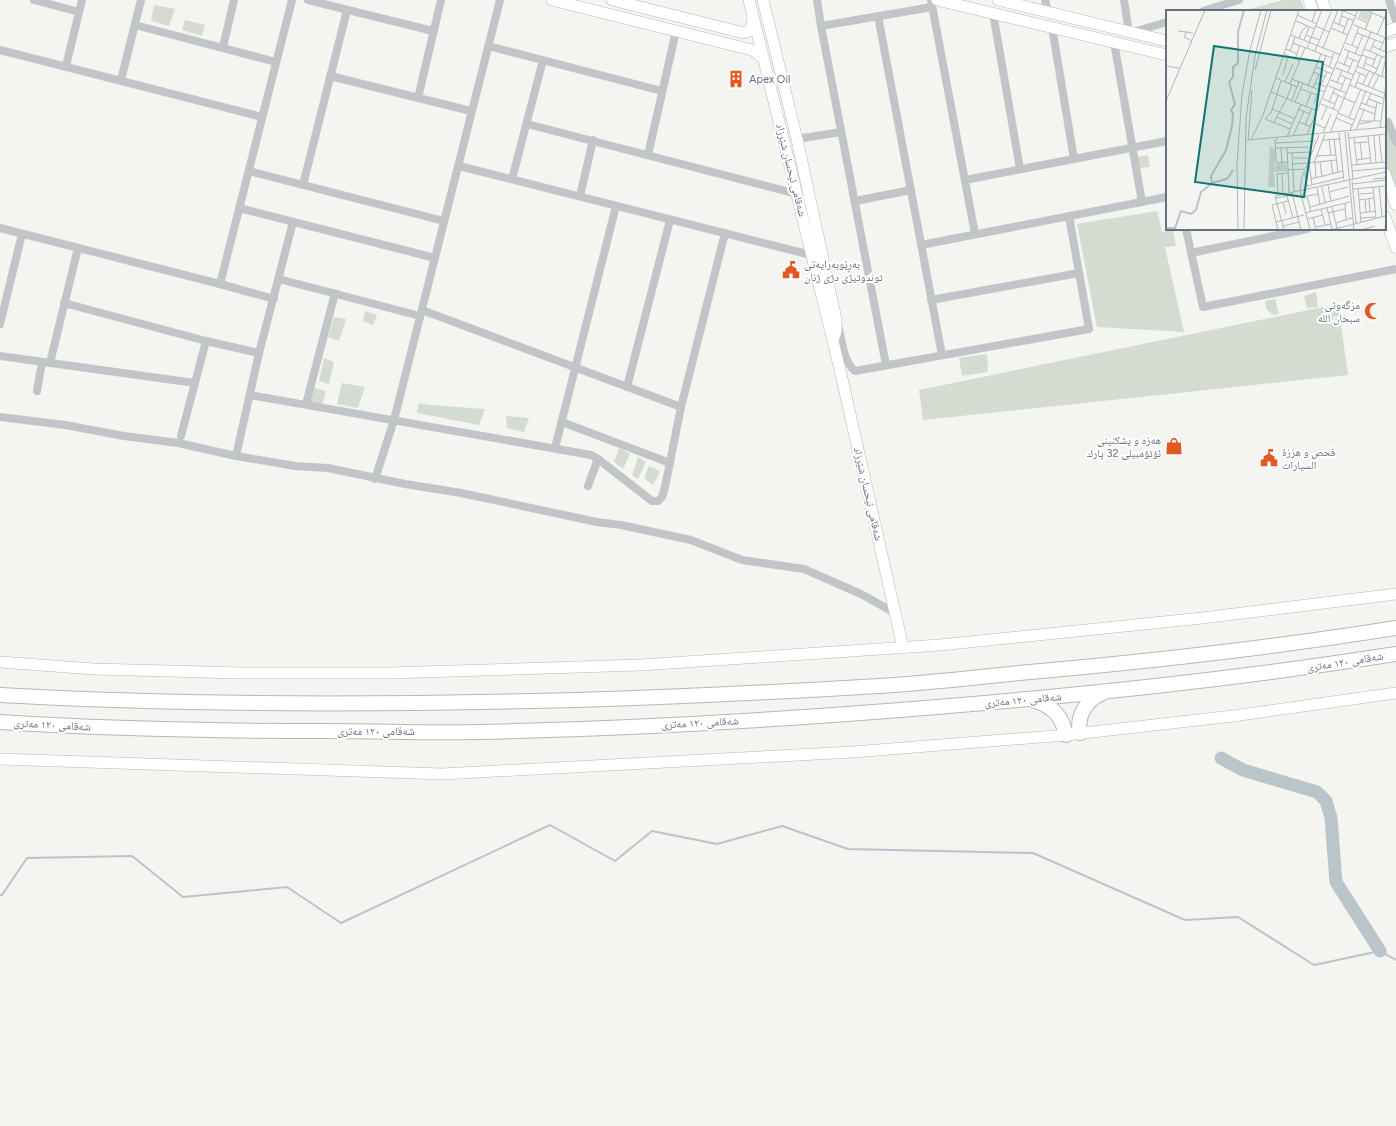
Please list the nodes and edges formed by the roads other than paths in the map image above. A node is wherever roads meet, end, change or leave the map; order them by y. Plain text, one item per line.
1 (34, 0) edge
2 (82, 0) edge
3 (141, 0) edge
4 (234, 0) edge
5 (292, 0) edge
6 (308, 0) edge
7 (441, 0) edge
8 (500, 0) edge
9 (552, 0) edge
10 (612, 0) edge
11 (749, 0) edge
12 (763, 0) edge
13 (817, 0) edge
14 (998, 0) edge
15 (1045, 0) edge
16 (1124, 0) edge
17 (1239, 0) edge
18 (1309, 0) edge
19 (1322, 0) edge
20 (1389, 0) edge
21 (632, 2) edge
22 (934, 2) edge
23 (1020, 5) junction
24 (347, 10) junction
25 (1206, 10) edge
26 (1313, 10) edge
27 (1326, 10) edge
28 (79, 12) junction
29 (1048, 12) junction
30 (992, 13) junction
31 (878, 16) junction
32 (753, 17) junction
33 (1016, 19) junction
34 (1396, 21) edge
35 (1166, 22) edge
36 (135, 25) junction
37 (821, 26) junction
38 (1052, 28) junction
39 (1396, 28) edge
40 (676, 31) junction
41 (433, 32) junction
42 (739, 32) junction
43 (1131, 32) junction
44 (1386, 32) edge
45 (1166, 41) edge
46 (1114, 42) junction
47 (1396, 43) edge
48 (488, 46) junction
49 (736, 46) junction
50 (223, 47) junction
51 (1386, 47) edge
52 (0, 50) edge
53 (1166, 55) edge
54 (543, 60) junction
55 (764, 60) junction
56 (276, 62) junction
57 (66, 66) junction
58 (330, 76) junction
59 (121, 80) junction
60 (662, 90) junction
61 (418, 98) junction
62 (790, 109) junction
63 (471, 111) junction
64 (777, 112) junction
65 (262, 117) junction
66 (1390, 122) edge
67 (527, 124) junction
68 (841, 132) junction
69 (797, 139) junction
70 (593, 140) junction
71 (1166, 141) edge
72 (1396, 142) edge
73 (1132, 148) junction
74 (648, 155) junction
75 (1074, 159) junction
76 (459, 166) junction
77 (1020, 169) junction
78 (248, 171) junction
79 (1386, 177) edge
80 (512, 180) junction
81 (965, 180) junction
82 (303, 185) junction
83 (911, 190) junction
84 (797, 194) junction
85 (580, 196) junction
86 (1166, 197) edge
87 (855, 201) junction
88 (1142, 202) junction
89 (616, 206) junction
90 (1396, 206) edge
91 (239, 208) junction
92 (1069, 216) junction
93 (670, 220) junction
94 (1386, 220) edge
95 (444, 221) junction
96 (293, 222) junction
97 (0, 228) edge
98 (1186, 230) edge
99 (1302, 230) edge
100 (725, 233) junction
101 (22, 234) junction
102 (975, 234) junction
103 (921, 245) junction
104 (78, 248) junction
105 (1396, 248) edge
106 (1191, 253) junction
107 (811, 255) junction
108 (435, 258) junction
109 (1396, 269) edge
110 (1079, 273) junction
111 (279, 279) junction
112 (220, 284) junction
113 (0, 287) edge
114 (9, 289) junction
115 (335, 293) junction
116 (274, 299) junction
117 (932, 300) junction
118 (64, 303) junction
119 (421, 313) junction
120 (836, 319) junction
121 (0, 324) edge
122 (206, 340) junction
123 (833, 340) junction
124 (260, 353) junction
125 (942, 355) junction
126 (0, 356) edge
127 (46, 362) junction
128 (886, 365) junction
129 (576, 368) junction
130 (195, 383) junction
131 (627, 387) junction
132 (37, 391) dead end
133 (250, 395) junction
134 (306, 404) junction
135 (681, 407) junction
136 (0, 416) edge
137 (394, 420) junction
138 (562, 422) junction
139 (181, 436) dead end
140 (555, 448) junction
141 (236, 456) junction
142 (598, 459) junction
143 (670, 463) junction
144 (376, 479) junction
145 (588, 486) dead end
146 (1396, 594) edge
147 (895, 613) junction
148 (1396, 628) edge
149 (903, 648) junction
150 (1396, 654) edge
151 (0, 662) edge
152 (1105, 692) junction
153 (1396, 693) edge
154 (0, 695) edge
155 (1031, 700) junction
156 (0, 722) edge
157 (1073, 734) junction
158 (0, 759) edge

1 - 28 street
2 - 28 street
3 - 36 street
4 - 50 street
5 - 56 street
6 - 24 street
7 - 41 street
8 - 48 street
9 - 40 street
10 - 21 street
11 - 32 street, شەقامی ئیحسان شێرزاد
12 - 62 street, شەقامی ئیحسان شێرزاد
13 - 37 street
14 - 23 street
15 - 29 street
16 - 43 street
17 - 25 street
18 - 26 street
19 - 27 street
20 - 34 street
21 - 42 street
22 - 30 street
22 - 31 street
22 - 81 street
23 - 29 street
23 - 33 street
24 - 41 street
24 - 58 street
28 - 57 street
29 - 43 street
30 - 33 street
30 - 77 street
31 - 37 street
31 - 83 street
32 - 42 street
32 - 55 street, شەقامی ئیحسان شێرزاد
33 - 38 street
35 - 43 street
36 - 50 street
36 - 59 street
37 - 68 street
38 - 46 street
38 - 75 street
39 - 44 street
40 - 49 street
40 - 60 street
41 - 61 street
42 - 49 street
43 - 45 street
46 - 53 street
46 - 73 street
47 - 51 street
48 - 54 street
48 - 63 street
49 - 55 street
50 - 56 street
52 - 57 street
54 - 60 street
54 - 67 street
55 - 64 street, شەقامی ئیحسان شێرزاد
56 - 65 street
57 - 59 street
58 - 61 street
58 - 82 street
59 - 65 street
60 - 74 street
61 - 63 street
62 - 64 street
62 - 69 street, شەقامی ئیحسان شێرزاد
63 - 76 street
64 - 84 street, شەقامی ئیحسان شێرزاد
65 - 78 street
66 - 72 street
67 - 70 street
67 - 80 street
68 - 69 street
68 - 87 street
69 - 120 street, شەقامی ئیحسان شێرزاد
70 - 74 street
70 - 85 street
71 - 73 street
73 - 75 street
73 - 88 street
74 - 84 street
75 - 77 street
76 - 80 street
76 - 95 street
77 - 81 street
78 - 82 street
78 - 91 street
79 - 90 street
80 - 85 street
81 - 102 street
82 - 95 street
83 - 87 street
83 - 103 street
84 - 107 street, شەقامی ئیحسان شێرزاد
85 - 89 street
86 - 88 street
87 - 128 street
88 - 92 street
89 - 93 street
89 - 129 street
91 - 96 street
91 - 112 street
92 - 102 street
92 - 110 street
93 - 100 street
93 - 131 street
94 - 105 street
95 - 108 street
96 - 108 street
96 - 111 street
97 - 101 street
98 - 106 street
99 - 106 street
100 - 107 street
100 - 135 street
101 - 104 street
101 - 114 street
102 - 103 street
103 - 117 street
104 - 112 street
104 - 118 street
106 - 109 street
107 - 123 street, شەقامی ئیحسان شێرزاد
108 - 119 street
110 - 117 street
110 - 125 street
111 - 115 street
111 - 116 street
112 - 116 street
113 - 114 street
114 - 121 street
115 - 119 street
115 - 134 street
116 - 124 street
117 - 125 street
118 - 122 street
118 - 127 street
119 - 129 street
119 - 137 street
120 - 123 street, شەقامی ئیحسان شێرزاد
120 - 128 street
122 - 124 street
122 - 130 street
123 - 147 street, شەقامی ئیحسان شێرزاد
124 - 133 street
125 - 128 street
126 - 127 street
127 - 130 street
127 - 132 street
129 - 131 street
129 - 138 street
130 - 139 street
131 - 135 street
133 - 134 street
133 - 141 street
134 - 137 street
135 - 143 street
136 - 141 street
137 - 140 street
137 - 144 street
138 - 140 street
138 - 143 street
140 - 142 street
141 - 144 street
142 - 143 street
142 - 145 street
144 - 147 street
146 - 149 street
147 - 149 street, شەقامی ئیحسان شێرزاد
148 - 154 highway
149 - 151 street
150 - 152 highway, شەقامی ١٢٠ مەتری
152 - 155 highway, شەقامی ١٢٠ مەتری
152 - 157 highway
153 - 157 street
155 - 156 highway, شەقامی ١٢٠ مەتری
155 - 157 highway
157 - 158 street

